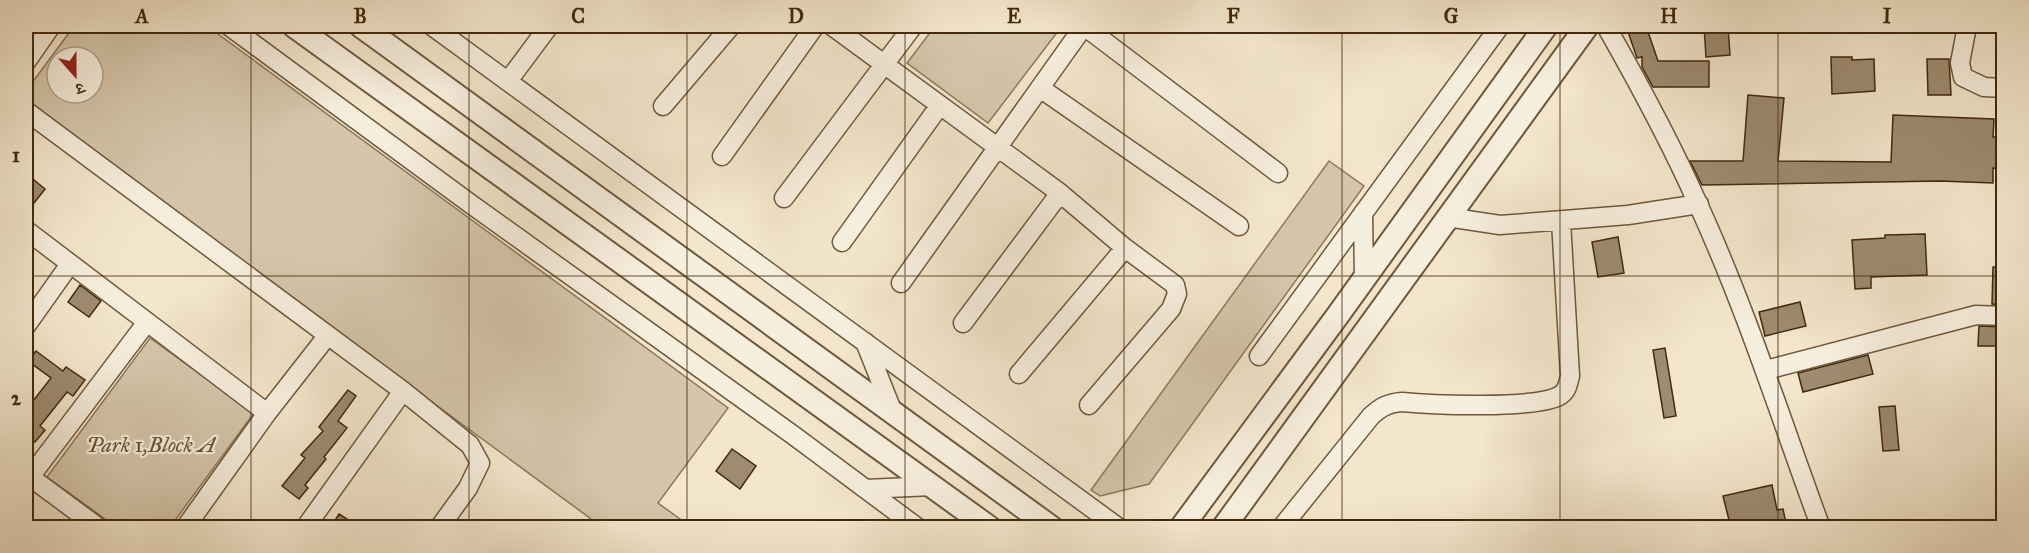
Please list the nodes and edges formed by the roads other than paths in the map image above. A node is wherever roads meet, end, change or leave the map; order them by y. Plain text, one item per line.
1 (51, 26) edge
2 (229, 26) edge
3 (294, 26) edge
4 (361, 26) edge
5 (432, 26) edge
6 (549, 26) edge
7 (730, 26) edge
8 (815, 26) edge
9 (832, 26) edge
10 (913, 26) edge
11 (1084, 26) edge
12 (1500, 26) edge
13 (1546, 26) edge
14 (1587, 26) edge
15 (1606, 26) edge
16 (1967, 26) edge
17 (26, 62) edge
18 (884, 64) junction
19 (508, 81) junction
20 (1040, 88) junction
21 (2004, 88) edge
22 (940, 105) junction
23 (663, 106) dead end
24 (26, 111) edge
25 (997, 148) junction
26 (722, 156) dead end
27 (1278, 173) dead end
28 (1060, 193) junction
29 (784, 198) dead end
30 (1699, 204) junction
31 (1363, 213) junction
32 (1448, 217) junction
33 (1561, 221) junction
34 (1239, 226) dead end
35 (26, 231) edge
36 (842, 242) dead end
37 (1125, 248) junction
38 (70, 264) junction
39 (1364, 279) junction
40 (902, 283) dead end
41 (2004, 316) edge
42 (147, 322) junction
43 (963, 324) dead end
44 (26, 326) edge
45 (328, 335) junction
46 (865, 342) junction
47 (1259, 356) dead end
48 (1766, 370) junction
49 (1019, 374) dead end
50 (403, 391) junction
51 (1089, 405) dead end
52 (892, 410) junction
53 (267, 413) junction
54 (28, 476) edge
55 (932, 486) junction
56 (867, 489) junction
57 (1197, 507) junction
58 (99, 528) edge
59 (185, 528) edge
60 (305, 528) edge
61 (439, 528) edge
62 (918, 528) edge
63 (990, 528) edge
64 (1052, 528) edge
65 (1119, 528) edge
66 (1162, 528) edge
67 (1181, 528) edge
68 (1223, 528) edge
69 (1281, 528) edge
70 (1821, 528) edge

1 - 17 street
2 - 56 street
3 - 55 street
4 - 52 street
5 - 19 street
6 - 19 street
7 - 23 street
8 - 26 street
9 - 18 street
10 - 18 street
11 - 20 street
11 - 27 street
12 - 31 street
13 - 39 street
14 - 32 street
15 - 30 street
16 - 21 street
18 - 22 street
18 - 29 street
19 - 46 street
20 - 25 street
20 - 34 street
22 - 25 street
22 - 36 street
24 - 45 street
25 - 28 street
25 - 40 street
28 - 37 street
28 - 43 street
30 - 33 street
30 - 48 street
31 - 39 street
31 - 47 street
32 - 33 street
32 - 68 street
33 - 69 street
35 - 38 street
37 - 49 street
37 - 51 street
38 - 42 street
38 - 44 street
39 - 57 street
41 - 48 street
42 - 53 street
42 - 54 street
45 - 50 street
45 - 53 street
46 - 52 street
46 - 65 street
48 - 70 street
50 - 60 street
50 - 61 street
52 - 64 street
53 - 59 street
54 - 58 street
55 - 56 street
55 - 63 street
56 - 62 street
57 - 66 street
57 - 67 street

